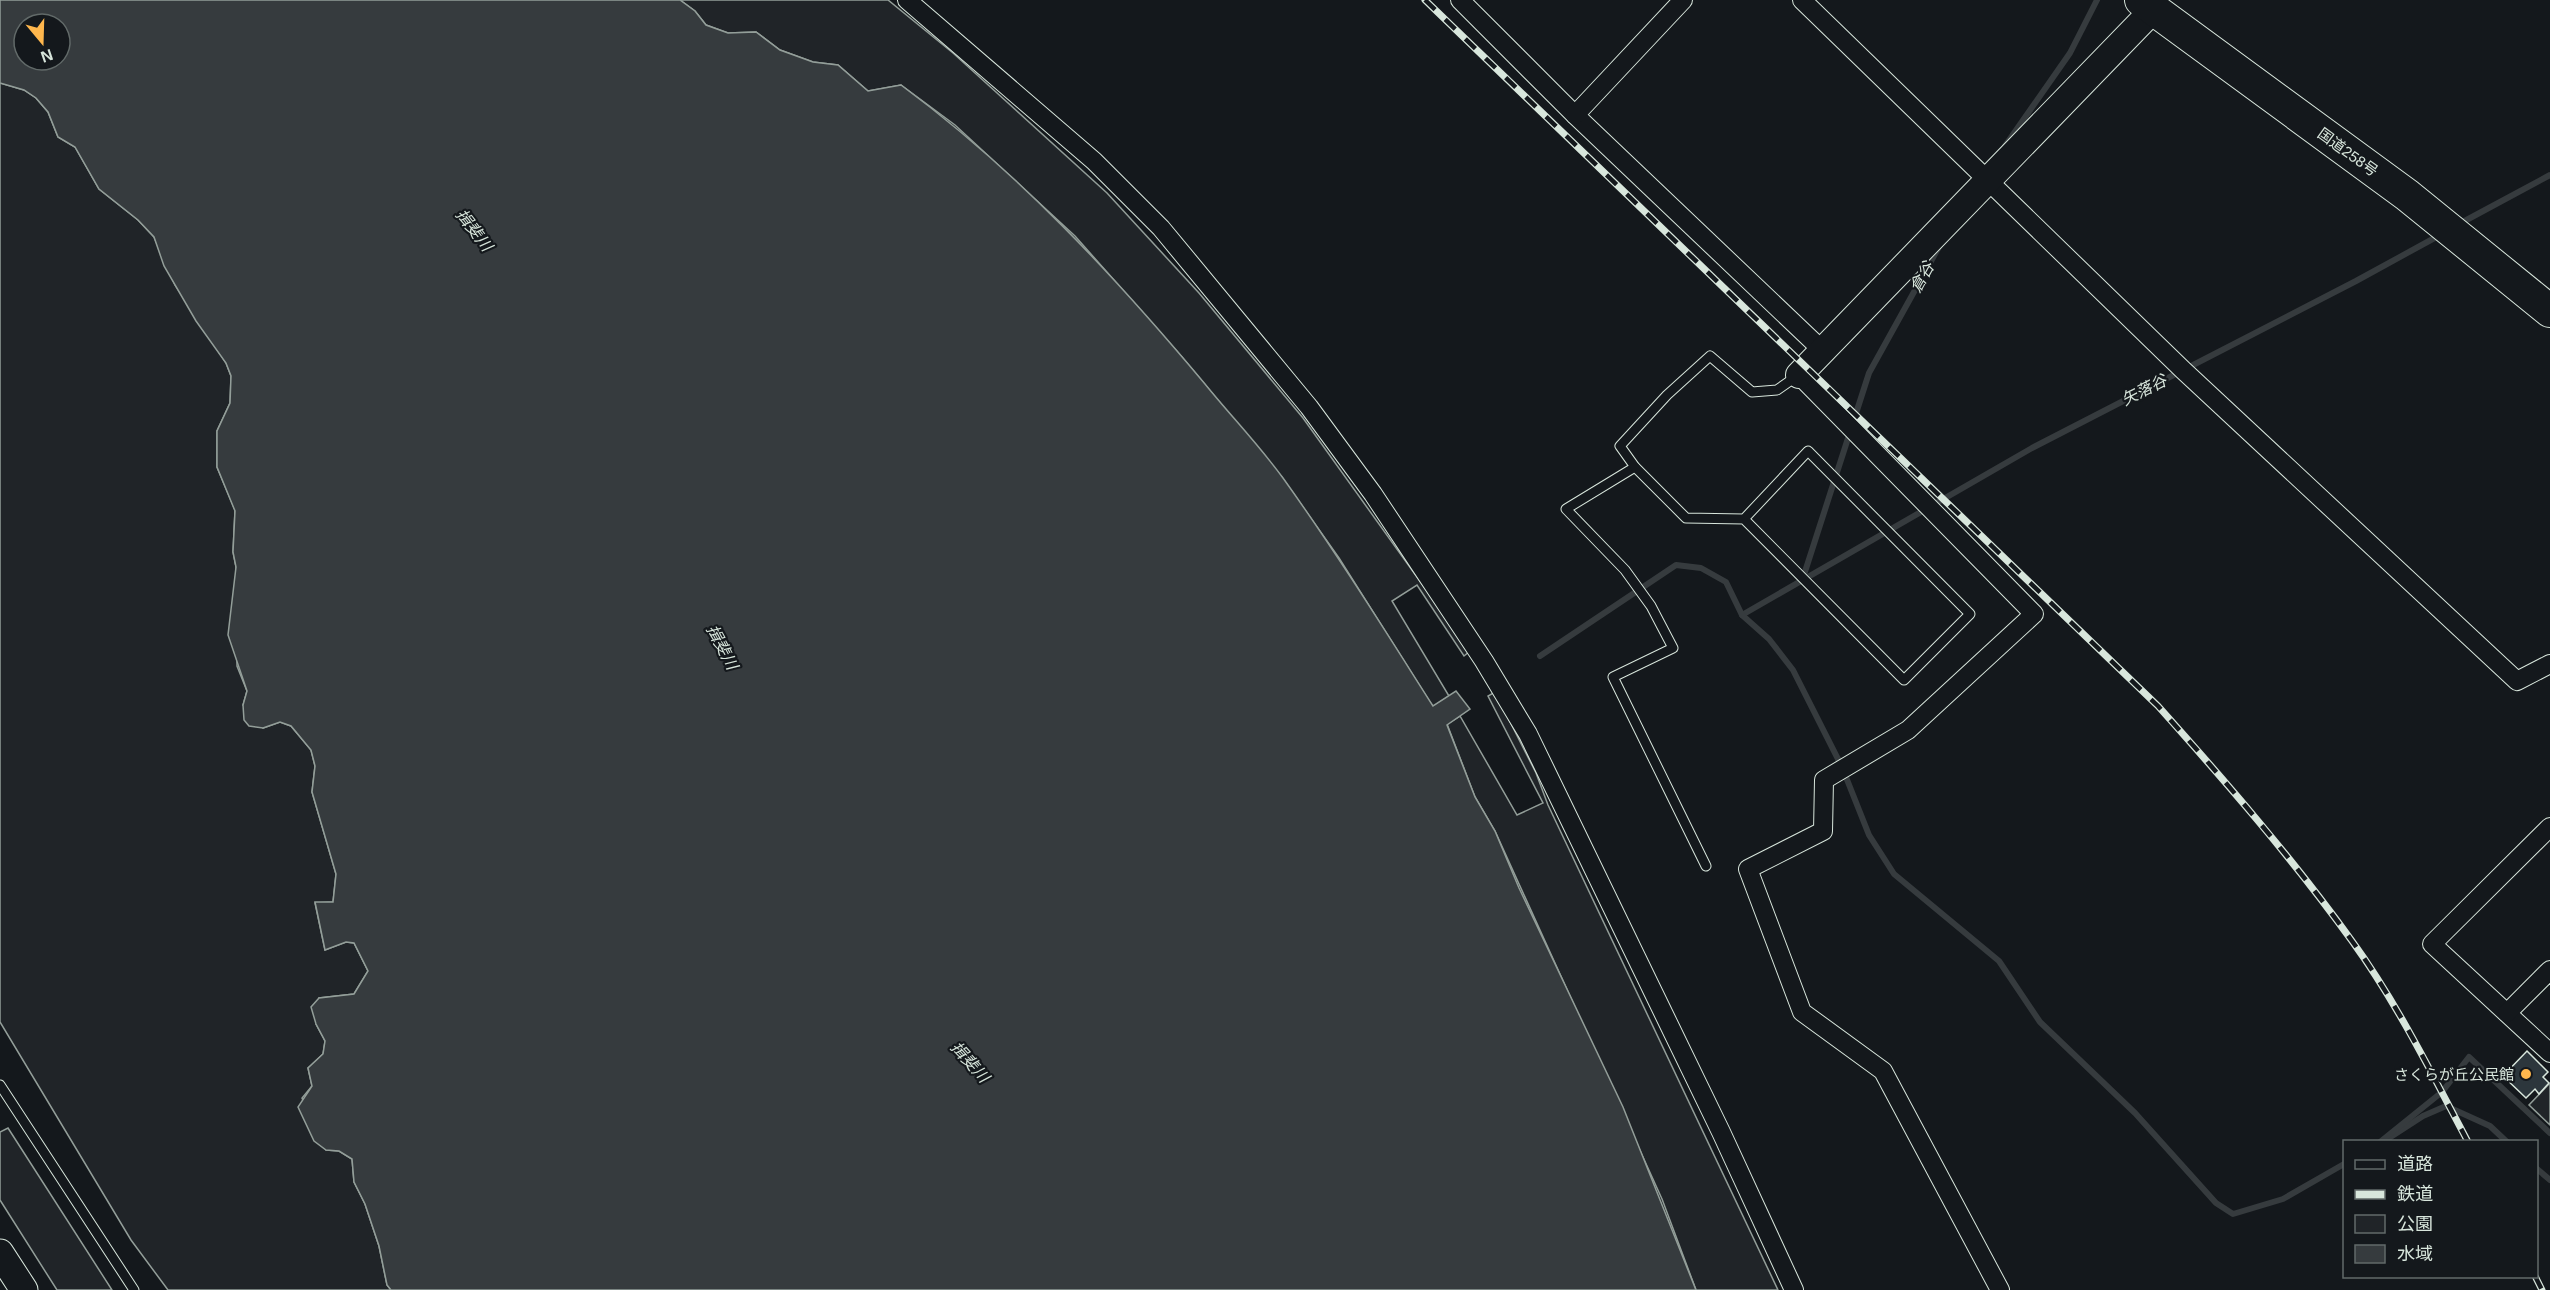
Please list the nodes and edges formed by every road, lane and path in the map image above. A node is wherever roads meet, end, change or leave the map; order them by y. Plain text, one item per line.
1 (907, 0) edge
2 (1460, 0) edge
3 (1683, 0) edge
4 (1802, 0) edge
5 (2153, 3) edge
6 (1575, 116) junction
7 (1987, 180) junction
8 (2550, 310) edge
9 (1821, 350) junction
10 (1799, 375) junction
11 (1635, 467) junction
12 (1744, 519) junction
13 (2550, 664) edge
14 (2550, 827) edge
15 (1706, 866) dead end
16 (2550, 970) edge
17 (2507, 1013) junction
18 (2550, 1053) edge
19 (0, 1084) edge
20 (0, 1254) edge
21 (24, 1290) edge
22 (134, 1290) edge
23 (1794, 1290) edge
24 (2000, 1290) edge

1 - 23 street
2 - 6 street
3 - 6 street
4 - 7 street
5 - 7 street
5 - 8 highway, 国道258号
6 - 9 street
7 - 9 street
7 - 13 street
9 - 10 street
10 - 11 lane
10 - 24 street
11 - 12 lane
11 - 15 lane
12 - 12 lane
14 - 17 street
16 - 17 street
17 - 18 street
19 - 22 lane
20 - 21 main road

